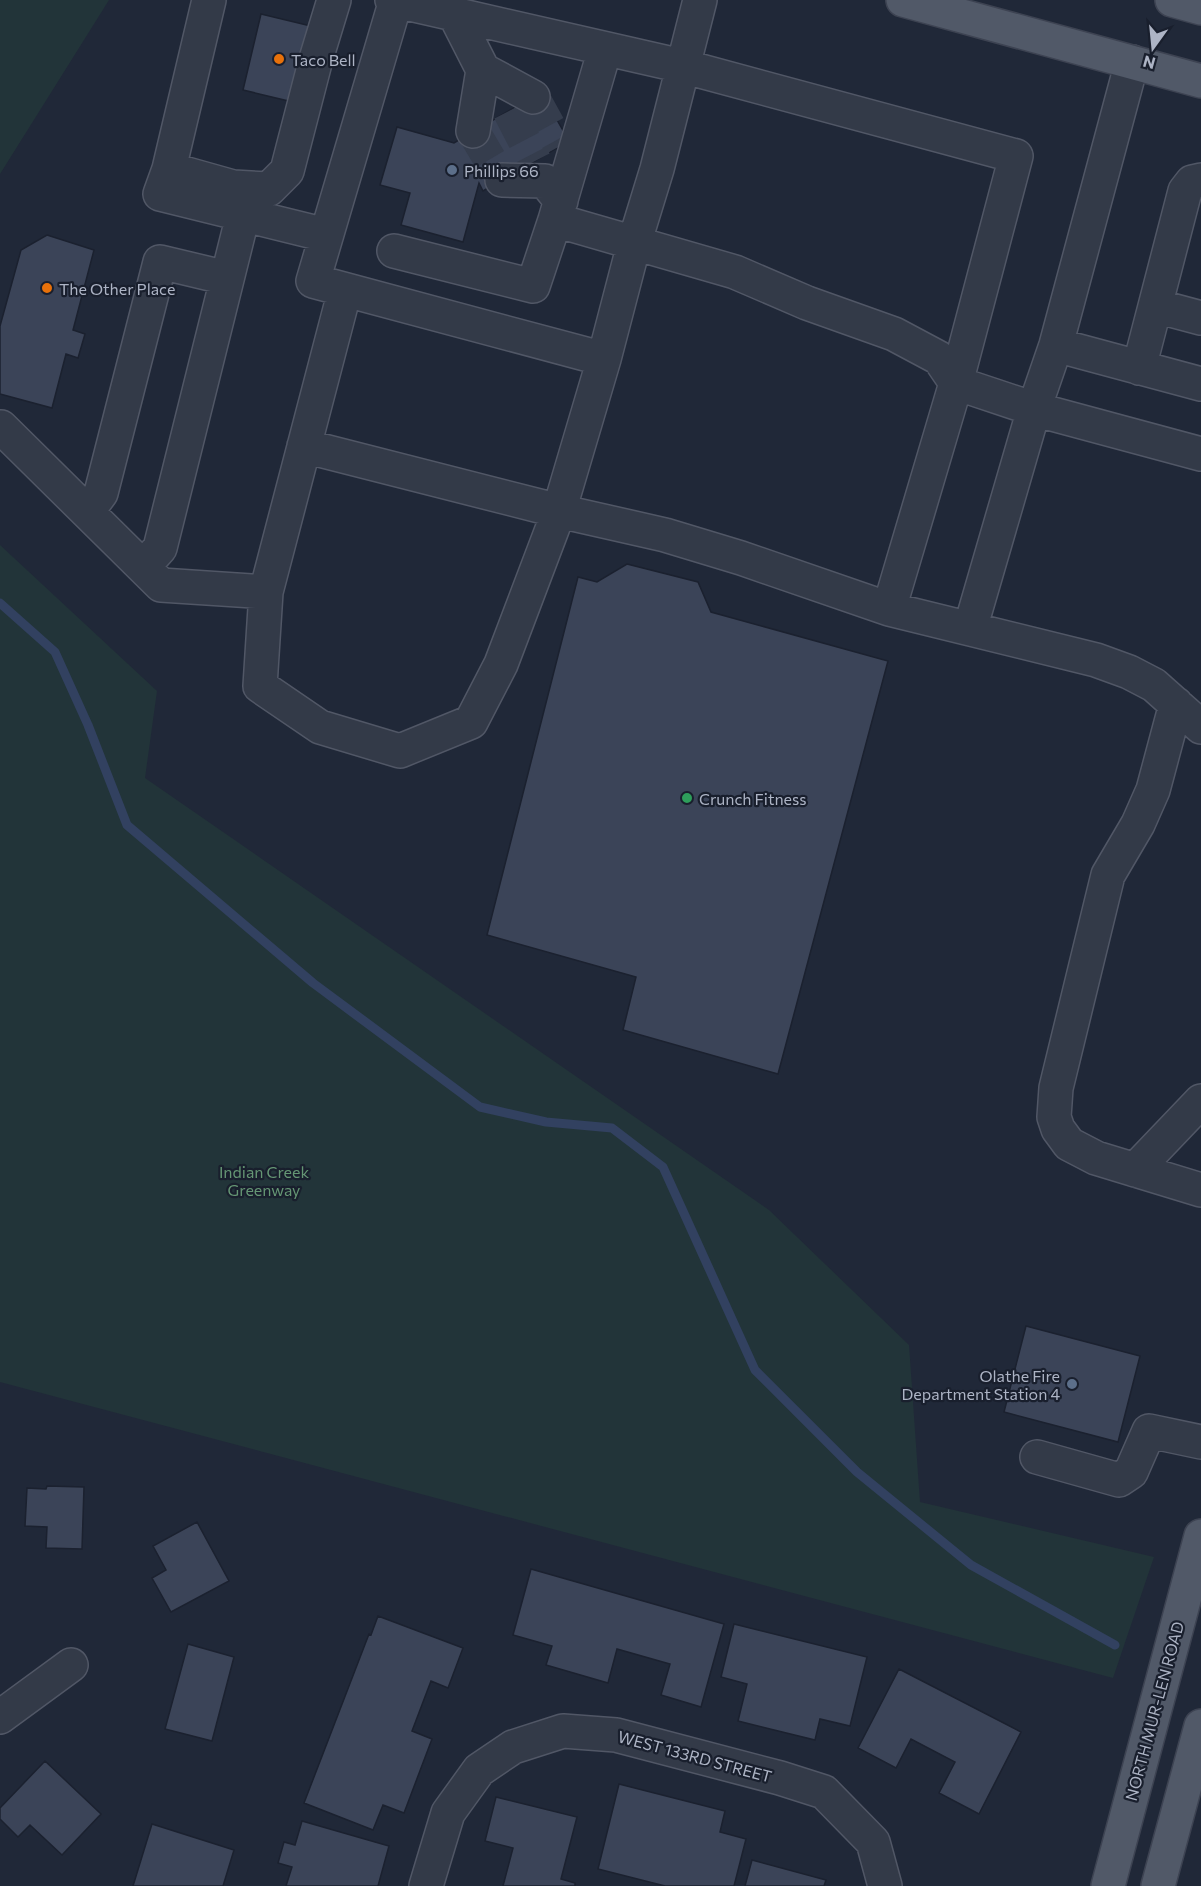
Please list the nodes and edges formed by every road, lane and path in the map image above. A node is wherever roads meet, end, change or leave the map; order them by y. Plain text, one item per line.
1 (209, 0) edge
2 (334, 0) edge
3 (395, 0) edge
4 (700, 0) edge
5 (903, 0) edge
6 (1172, 0) edge
7 (1201, 8) edge
8 (455, 15) junction
9 (605, 49) junction
10 (1132, 62) junction
11 (682, 66) junction
12 (483, 70) junction
13 (1201, 81) edge
14 (521, 104) tunnel mouth
15 (473, 131) tunnel mouth
16 (169, 169) junction
17 (502, 180) dead end
18 (1201, 180) edge
19 (551, 182) junction
20 (243, 215) junction
21 (326, 236) junction
22 (634, 244) junction
23 (394, 251) dead end
24 (227, 278) junction
25 (345, 290) junction
26 (1156, 306) junction
27 (1201, 318) edge
28 (1056, 345) junction
29 (604, 359) junction
30 (1139, 368) junction
31 (956, 383) junction
32 (1201, 384) edge
33 (1034, 409) junction
34 (1, 428) edge
35 (304, 446) junction
36 (1201, 454) edge
37 (559, 511) junction
38 (87, 512) junction
39 (143, 567) junction
40 (266, 592) junction
41 (889, 609) junction
42 (970, 629) junction
43 (1176, 705) junction
44 (1201, 727) edge
45 (1201, 1101) edge
46 (1135, 1170) junction
47 (1201, 1190) edge
48 (1201, 1442) edge
49 (1037, 1456) dead end
50 (1201, 1536) edge
51 (71, 1665) dead end
52 (0, 1717) edge
53 (1201, 1726) edge
54 (426, 1886) edge
55 (885, 1886) edge
56 (1108, 1886) edge
57 (1158, 1886) edge

1 - 16 street
2 - 16 street
3 - 8 street
3 - 21 street
4 - 11 street
5 - 10 main road
6 - 7 main road
8 - 9 street
8 - 12 street
9 - 11 street
9 - 19 street
10 - 13 main road
10 - 28 street
11 - 22 street
11 - 31 street
12 - 14 street
12 - 15 street
16 - 20 street
17 - 19 street
18 - 26 street
19 - 22 street
19 - 23 street
20 - 21 street
20 - 24 street
21 - 25 street
22 - 29 street
22 - 31 street
24 - 38 street
24 - 39 street
25 - 29 street
25 - 35 street
26 - 27 street
26 - 30 street
28 - 30 street
28 - 33 street
29 - 37 street
30 - 32 street
31 - 33 street
31 - 41 street
33 - 36 street
33 - 42 street
34 - 38 street
35 - 37 street
35 - 40 street
37 - 40 street
37 - 41 street
38 - 39 street
39 - 40 street
41 - 42 street
42 - 43 street
43 - 44 street
43 - 46 street
45 - 46 street
46 - 47 street
48 - 49 street
50 - 56 main road, NORTH MUR-LEN ROAD
51 - 52 street
53 - 57 main road
54 - 55 street, WEST 133RD STREET

